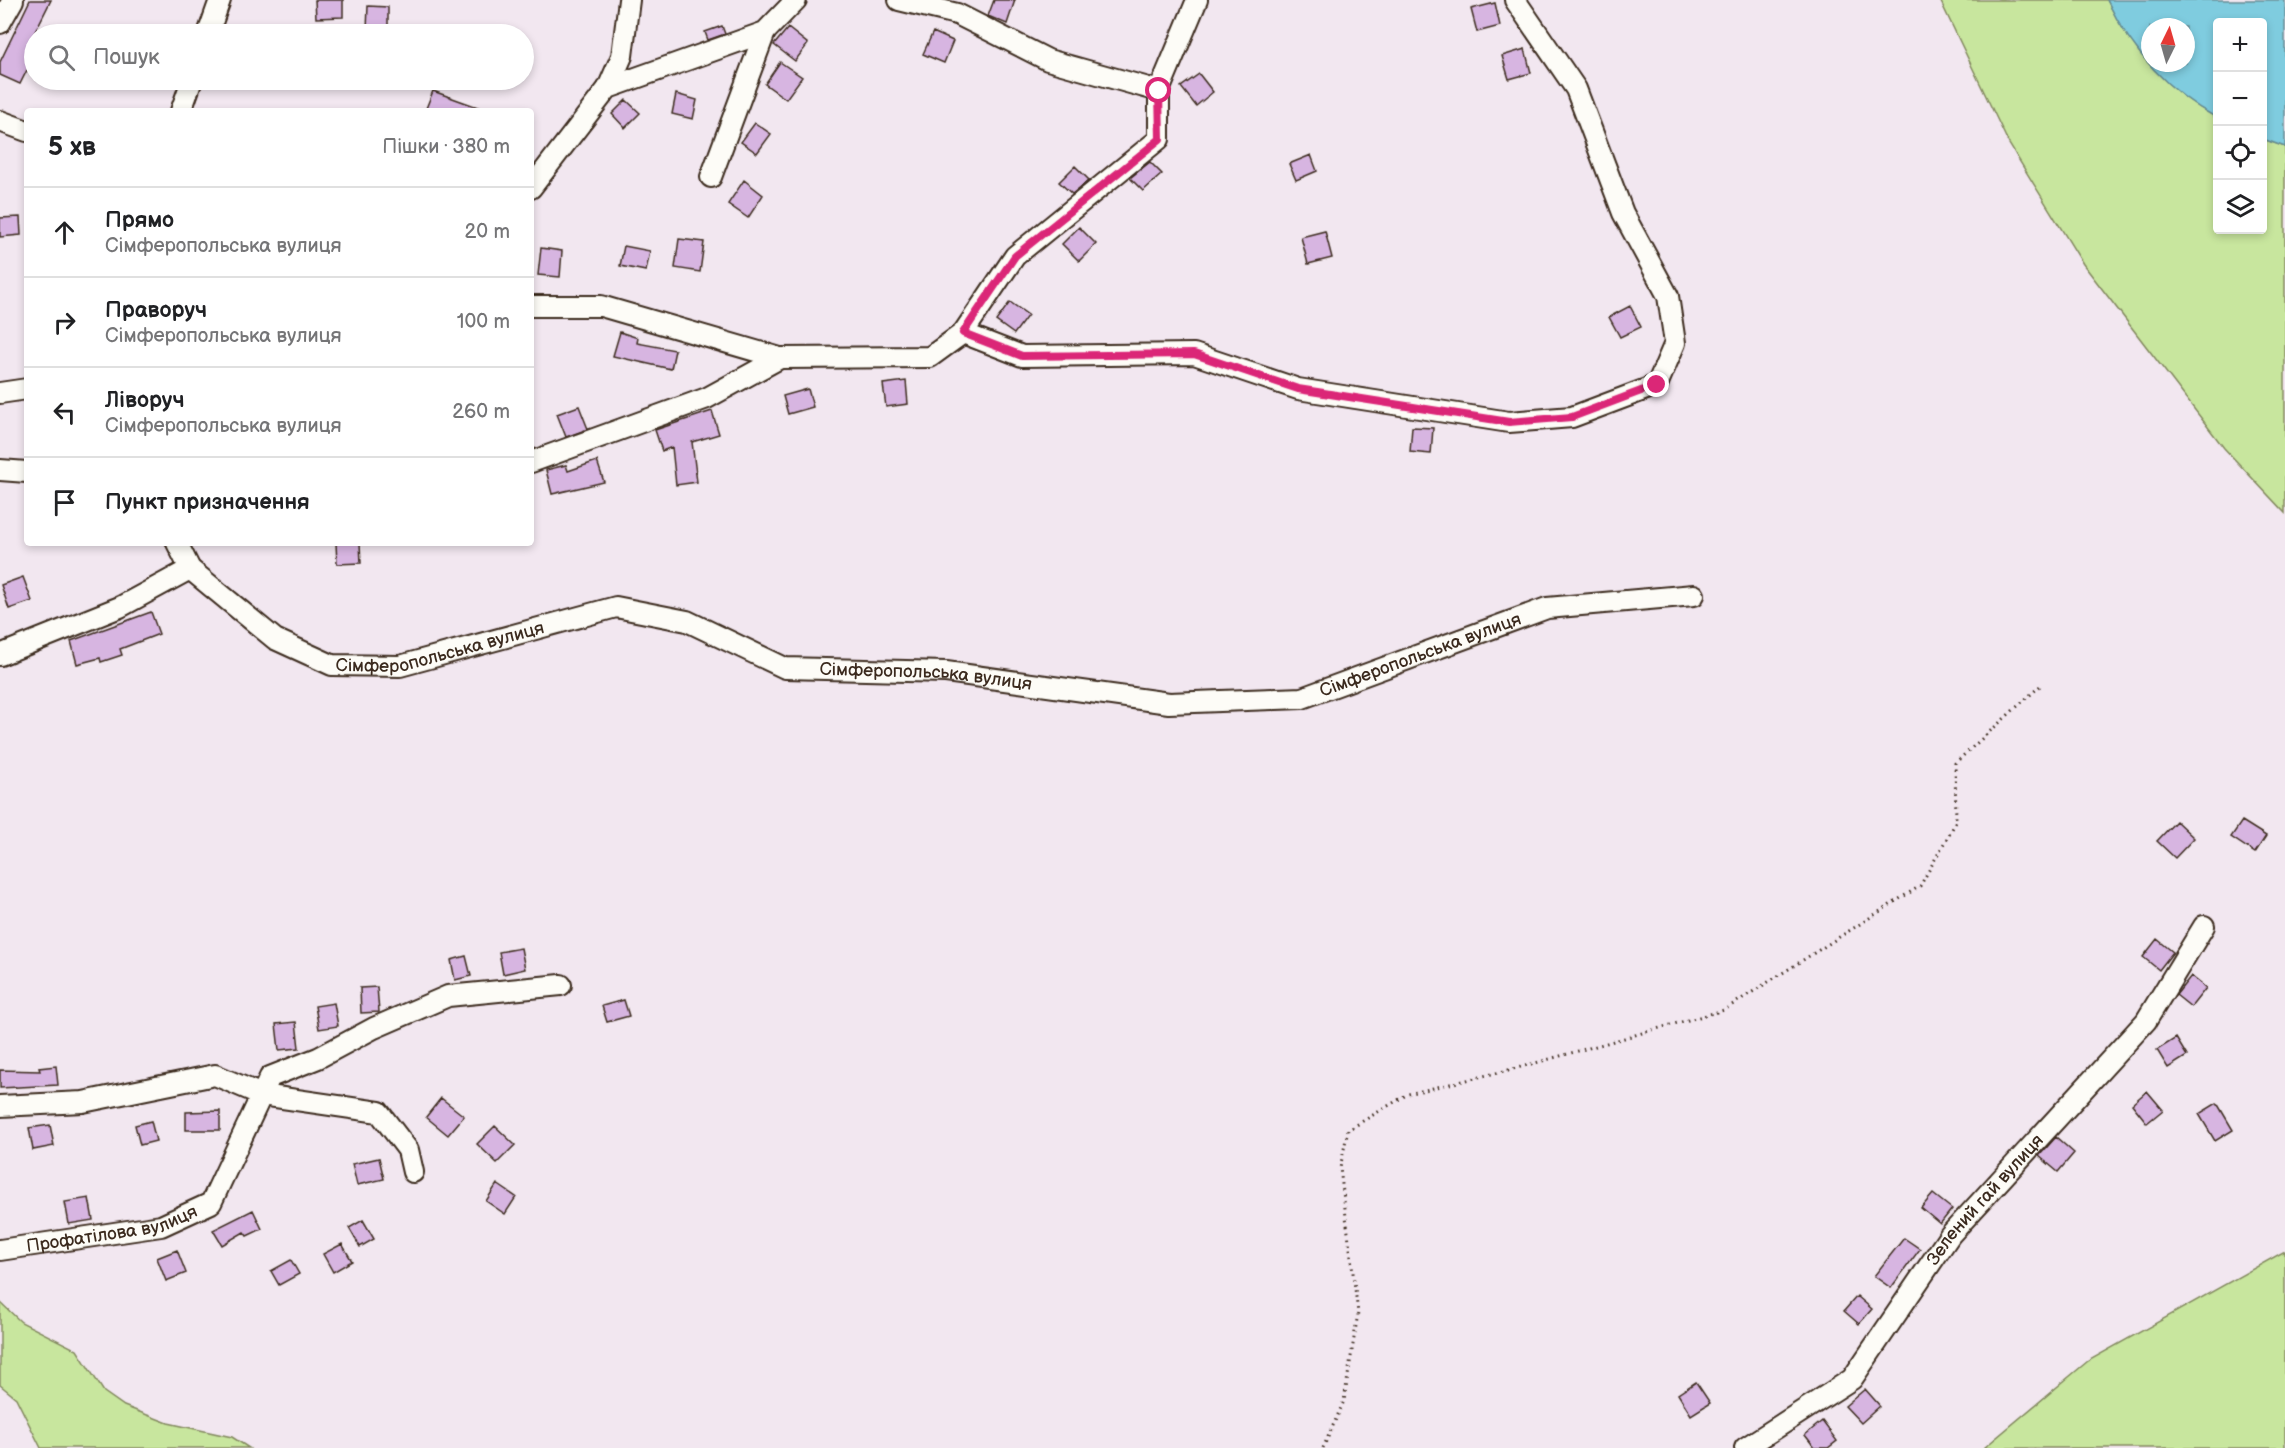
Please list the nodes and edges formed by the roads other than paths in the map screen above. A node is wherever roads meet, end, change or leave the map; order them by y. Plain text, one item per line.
1 (13, 0) edge
2 (220, 0) edge
3 (629, 0) edge
4 (796, 0) edge
5 (899, 0) edge
6 (1197, 0) edge
7 (1515, 0) edge
8 (0, 23) edge
9 (212, 24) edge
10 (765, 32) junction
11 (608, 88) junction
12 (188, 90) edge
13 (1159, 91) junction
14 (182, 108) edge
15 (0, 121) edge
16 (24, 130) edge
17 (711, 177) dead end
18 (534, 184) edge
19 (534, 306) edge
20 (963, 333) junction
21 (780, 358) junction
22 (24, 389) edge
23 (0, 393) edge
24 (534, 461) edge
25 (0, 470) edge
26 (24, 472) edge
27 (178, 546) edge
28 (190, 569) junction
29 (1694, 595) dead end
30 (0, 655) edge
31 (2204, 926) dead end
32 (561, 985) dead end
33 (262, 1095) junction
34 (0, 1106) edge
35 (413, 1172) dead end
36 (0, 1250) edge
37 (1745, 1448) edge

1 - 8 street
2 - 9 street
3 - 11 street
4 - 10 street
5 - 13 street
6 - 13 street
7 - 20 street
10 - 11 street
10 - 17 street
11 - 18 street
12 - 14 street
13 - 20 street
15 - 16 street
19 - 21 street
20 - 21 street
21 - 24 street
22 - 23 street
25 - 26 street
27 - 28 street, Сімферопольська вулиця
28 - 29 street, Сімферопольська вулиця
28 - 30 street
31 - 37 street, Зелений гай вулиця
32 - 33 street, Профатілова вулиця
33 - 34 street
33 - 35 street
33 - 36 street, Профатілова вулиця

